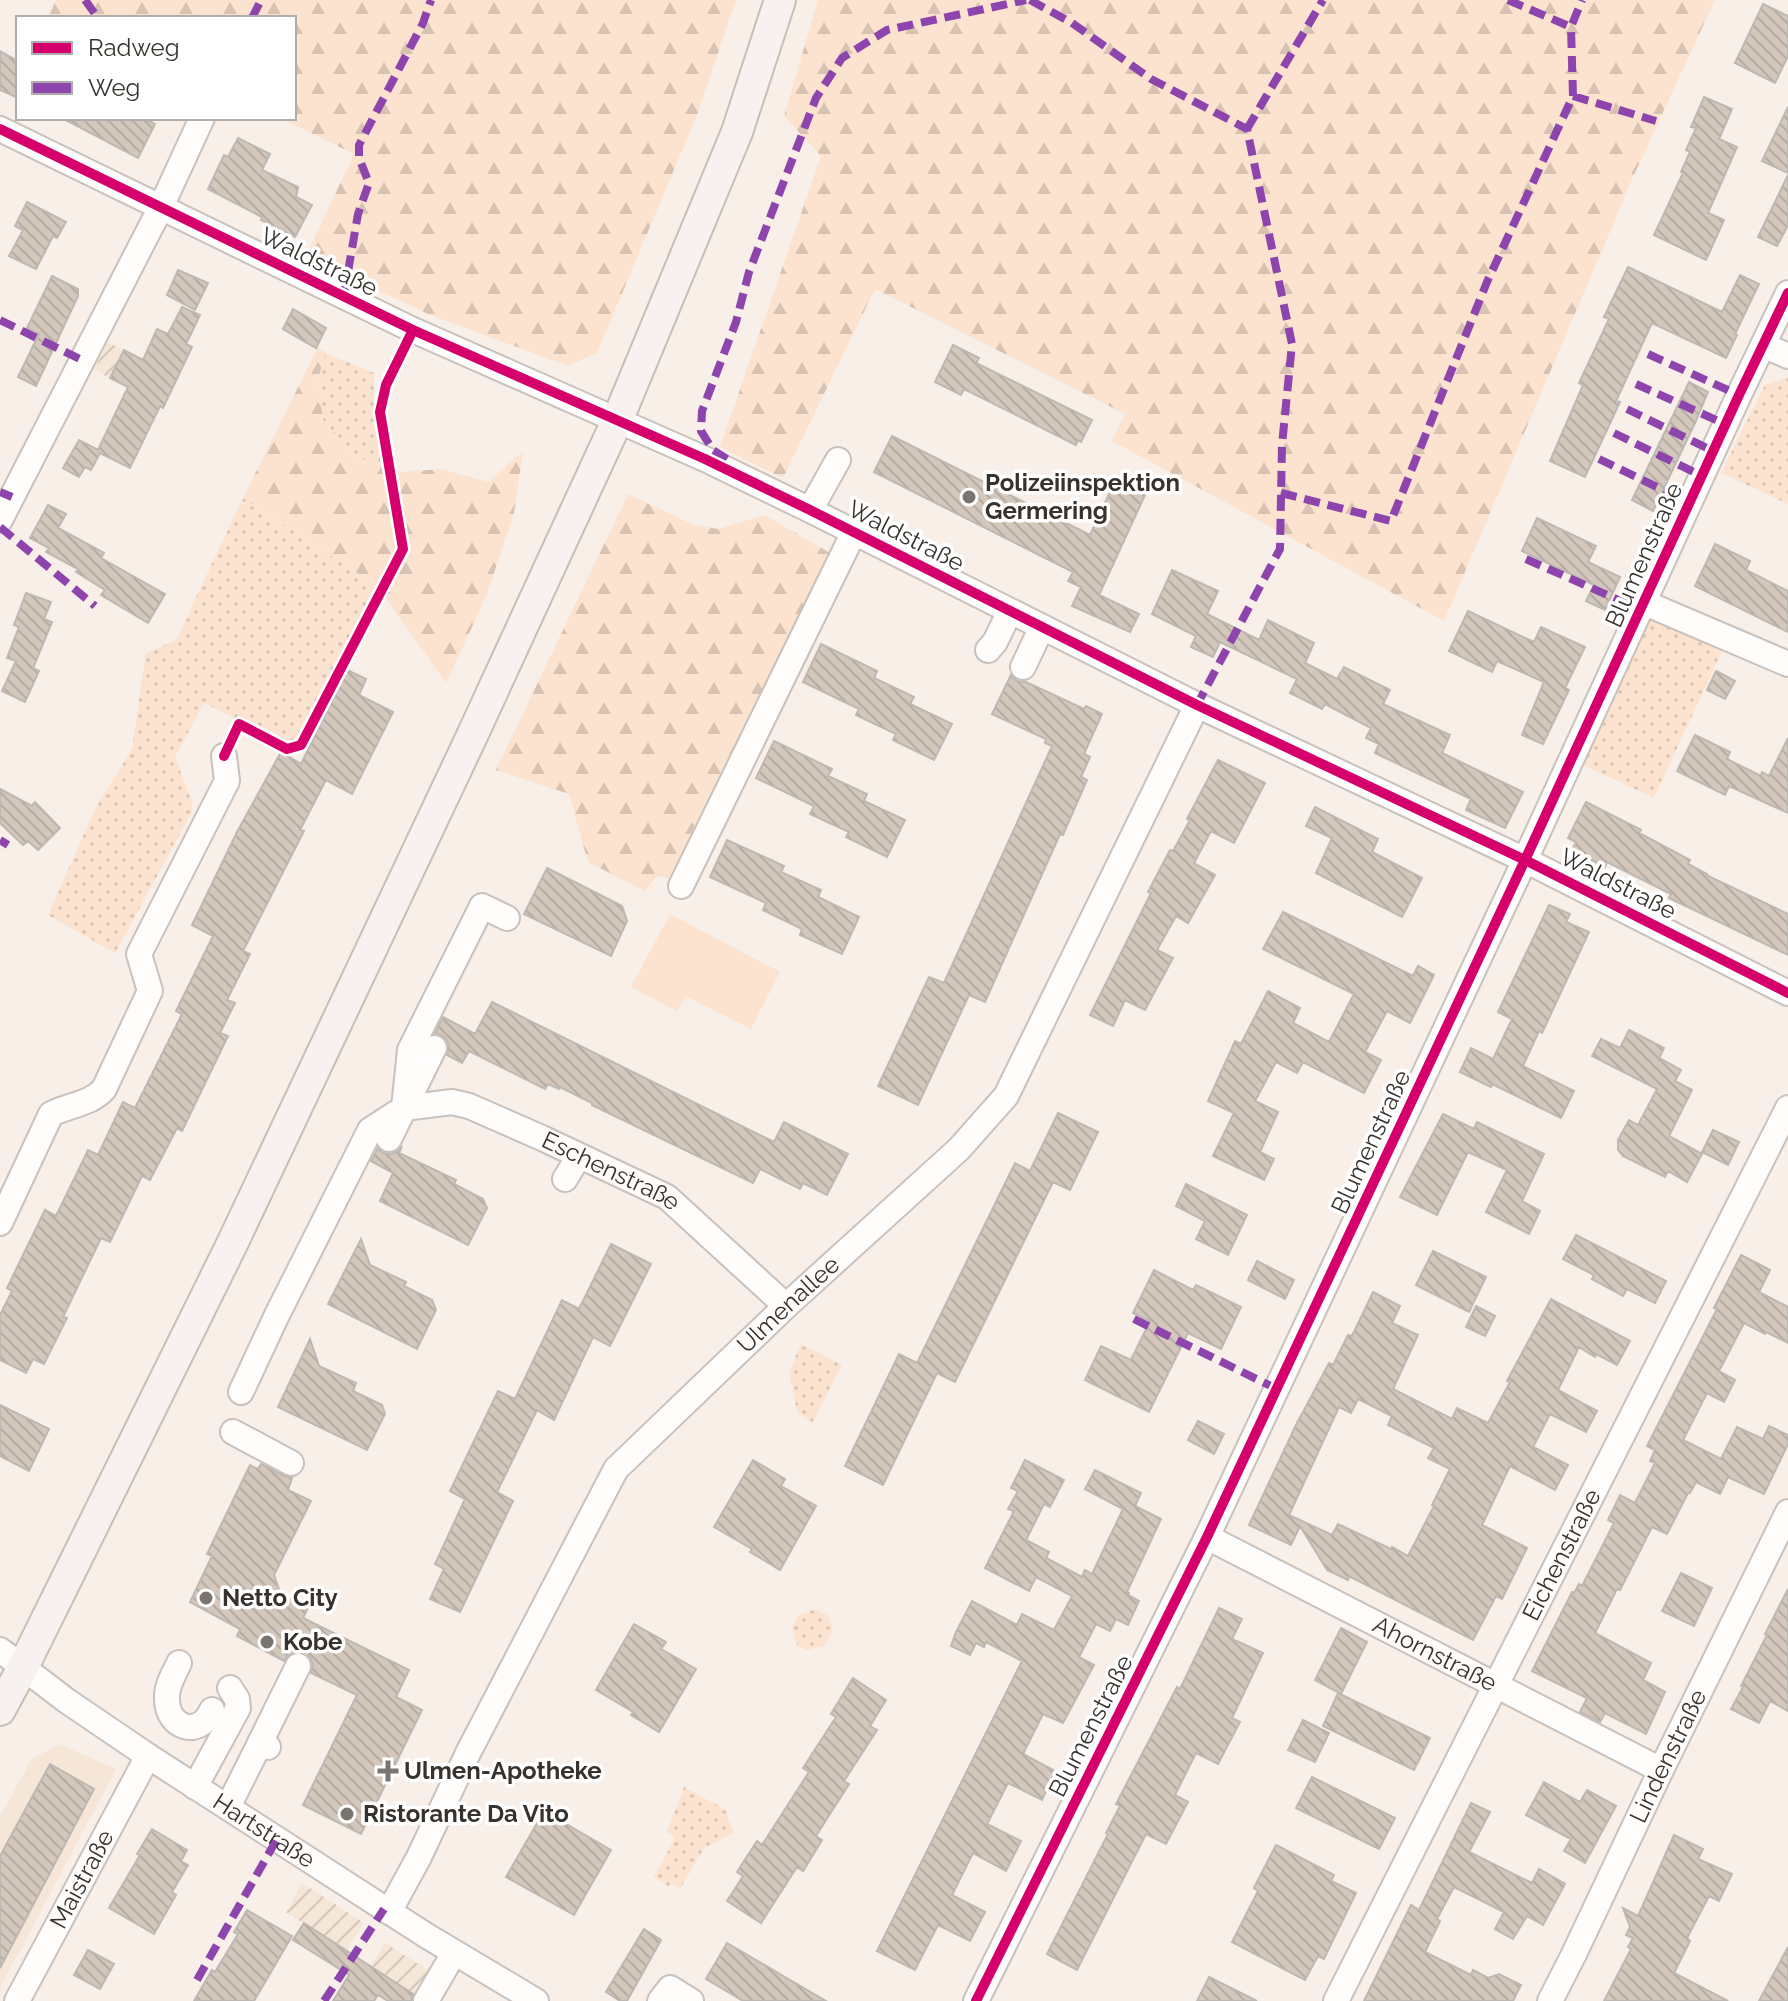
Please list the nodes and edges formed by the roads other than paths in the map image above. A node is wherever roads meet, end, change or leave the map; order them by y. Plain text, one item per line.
1 (780, 0) edge
2 (201, 120) edge
3 (0, 129) edge
4 (161, 207) junction
5 (1788, 293) edge
6 (1763, 345) junction
7 (1788, 356) edge
8 (617, 421) junction
9 (838, 460) dead end
10 (810, 510) junction
11 (0, 520) edge
12 (854, 532) junction
13 (1645, 603) junction
14 (1010, 611) junction
15 (1042, 627) junction
16 (988, 650) dead end
17 (1788, 664) edge
18 (1023, 667) dead end
19 (1197, 705) junction
20 (224, 756) dead end
21 (1525, 860) junction
22 (681, 886) dead end
23 (507, 918) dead end
24 (1788, 993) edge
25 (434, 1048) dead end
26 (404, 1108) junction
27 (1788, 1108) edge
28 (389, 1139) dead end
29 (579, 1156) junction
30 (565, 1179) dead end
31 (0, 1223) edge
32 (786, 1306) junction
33 (247, 1385) dead end
34 (233, 1432) dead end
35 (291, 1463) dead end
36 (1788, 1512) edge
37 (1207, 1537) junction
38 (12, 1659) edge
39 (179, 1663) dead end
40 (298, 1666) dead end
41 (1496, 1684) junction
42 (230, 1688) dead end
43 (0, 1710) edge
44 (212, 1710) dead end
45 (148, 1756) junction
46 (1661, 1770) junction
47 (195, 1787) junction
48 (228, 1807) junction
49 (389, 1912) junction
50 (454, 1953) junction
51 (17, 2001) edge
52 (426, 2001) edge
53 (536, 2001) edge
54 (660, 2001) edge
55 (691, 2001) edge
56 (976, 2001) edge
57 (1336, 2001) edge
58 (1550, 2001) edge

1 - 8 main road
2 - 4 street
3 - 4 street, Waldstraße
4 - 8 street, Waldstraße
4 - 11 street
5 - 6 street, Blumenstraße
6 - 7 street
6 - 13 street, Blumenstraße
8 - 10 street, Waldstraße
8 - 38 main road
9 - 10 street
10 - 12 street, Waldstraße
12 - 14 street, Waldstraße
12 - 22 street, Waldstraße
13 - 17 street
13 - 21 street, Blumenstraße
14 - 15 street, Waldstraße
14 - 16 street
15 - 18 street
15 - 19 street, Waldstraße
19 - 21 street, Waldstraße
19 - 32 street, Ulmenallee
20 - 31 street
21 - 24 street, Waldstraße
21 - 37 street, Blumenstraße
23 - 26 street
25 - 26 street
26 - 28 street
26 - 29 street, Eschenstraße
26 - 33 street
27 - 41 street, Eichenstraße
29 - 30 street
29 - 32 street, Eschenstraße
32 - 49 street, Ulmenallee
34 - 35 street
36 - 46 street, Lindenstraße
37 - 41 street, Ahornstraße
37 - 56 street, Blumenstraße
38 - 43 main road
38 - 45 street, Hartstraße
39 - 44 street
40 - 48 street
41 - 46 street, Ahornstraße
41 - 57 street, Eichenstraße
42 - 47 street
45 - 47 street, Hartstraße
45 - 51 street, Maistraße
46 - 58 street, Lindenstraße
47 - 48 street, Hartstraße
48 - 49 street, Hartstraße
49 - 50 street, Hartstraße
50 - 52 street
50 - 53 street, Hartstraße
54 - 55 street

